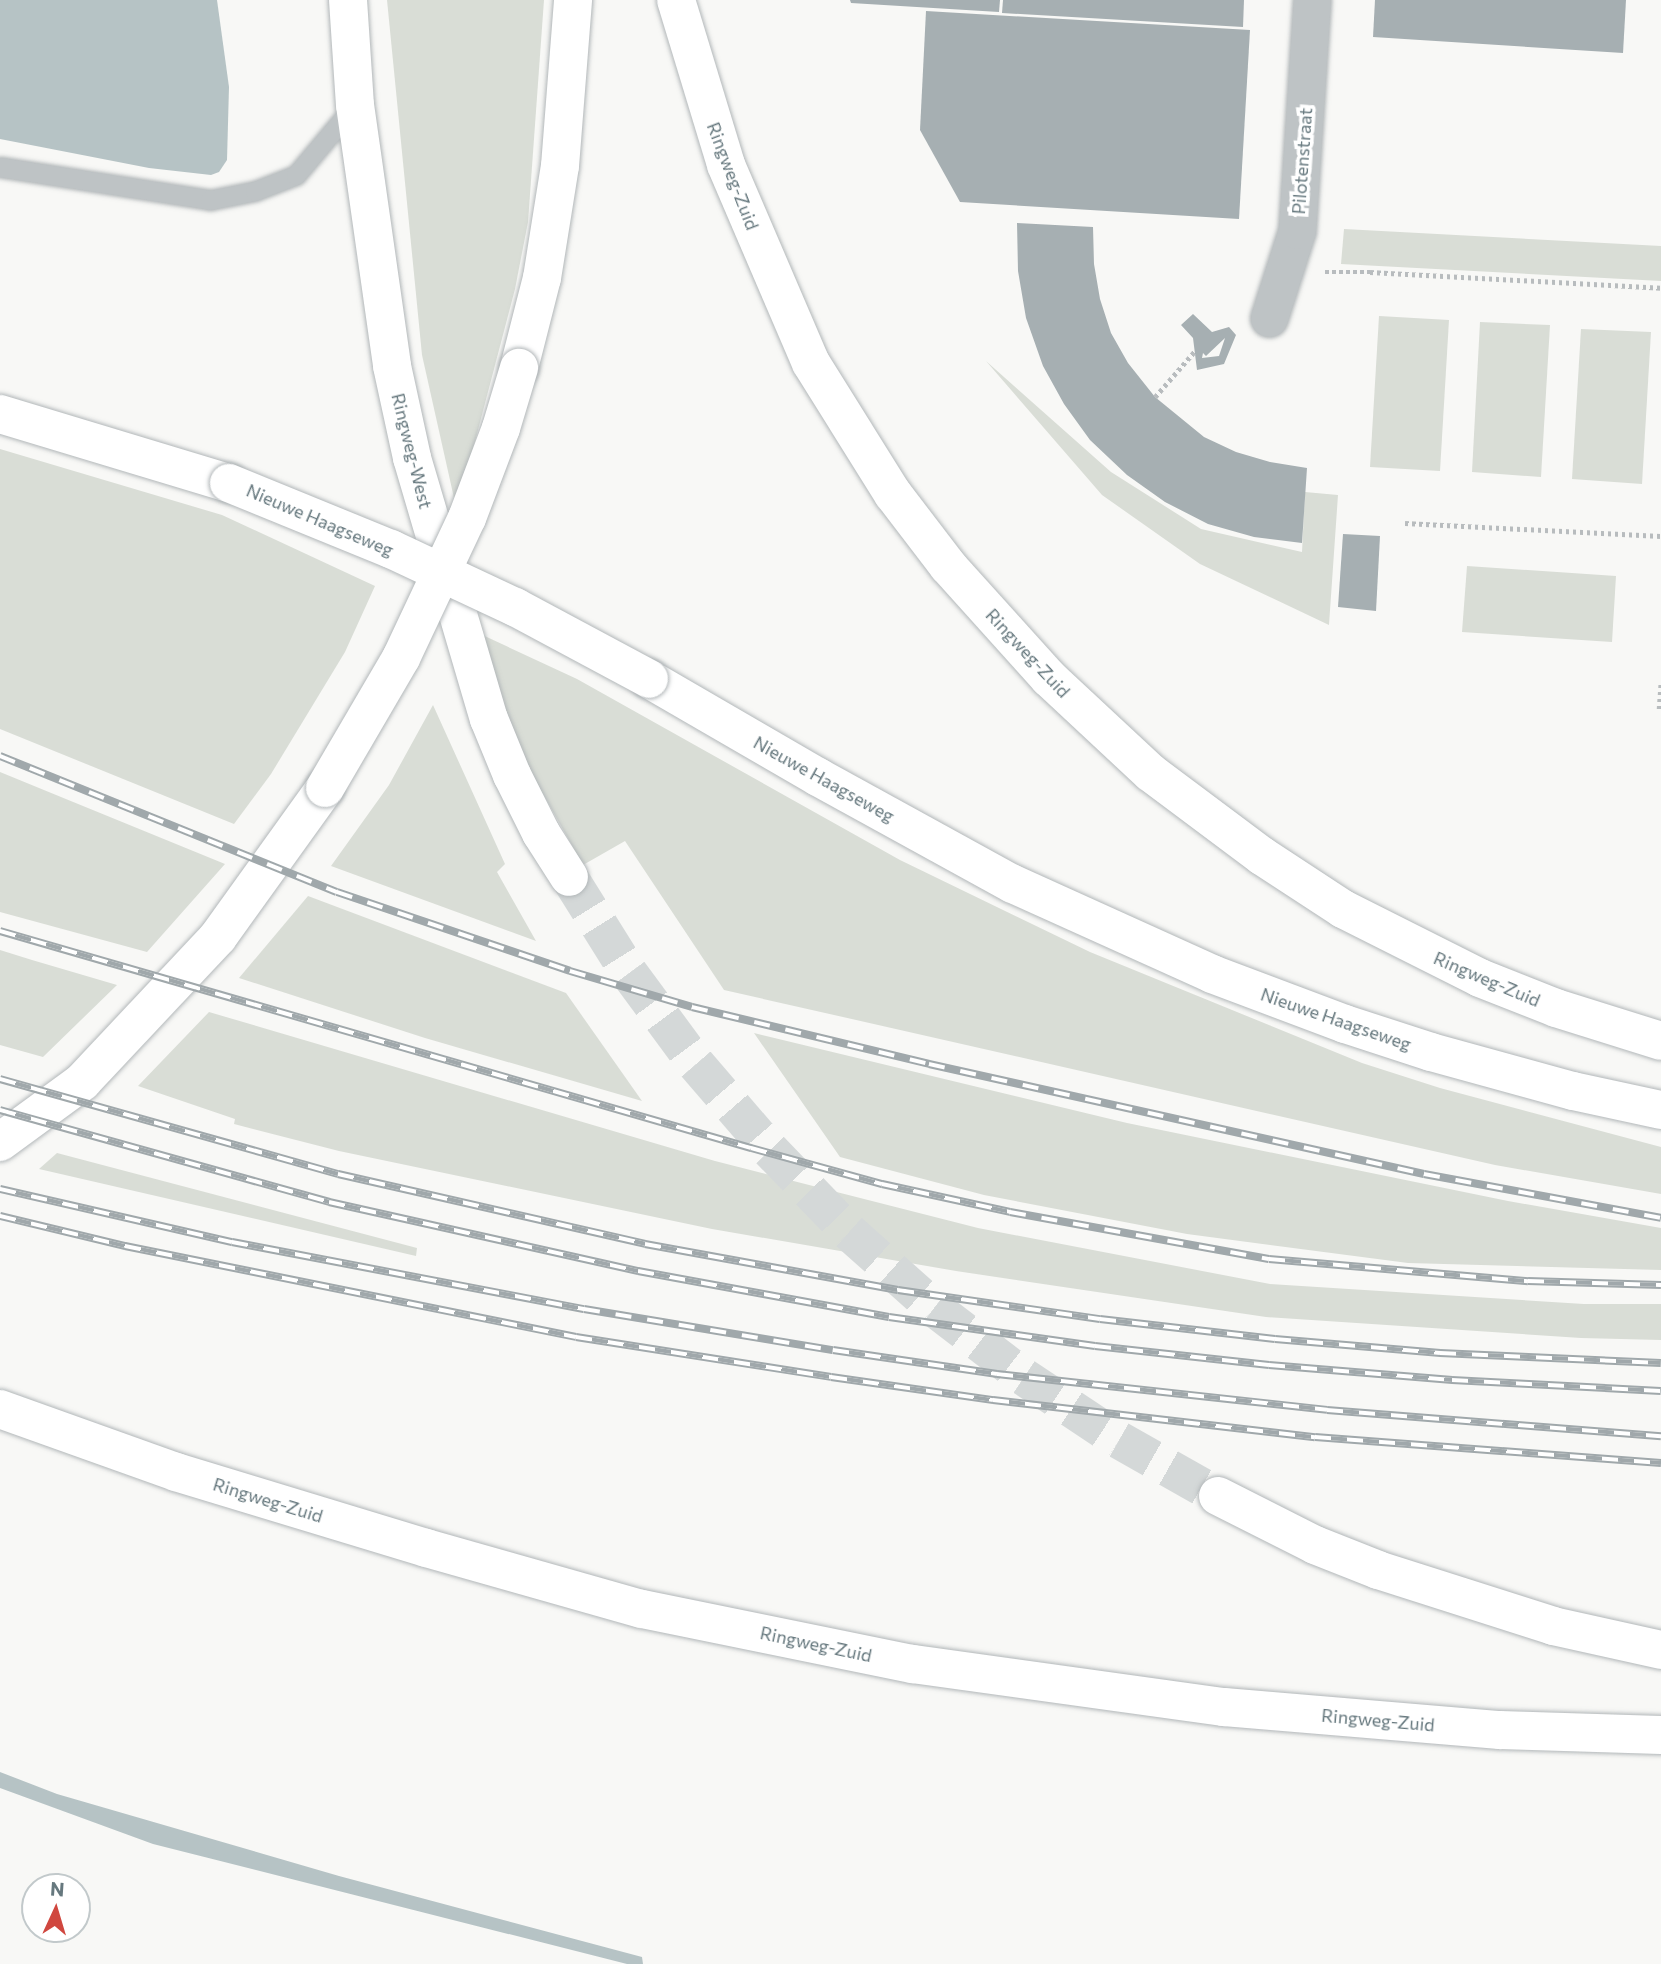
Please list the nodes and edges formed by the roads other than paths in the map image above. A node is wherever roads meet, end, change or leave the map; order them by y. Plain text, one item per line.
1 (348, 0) edge
2 (573, 0) edge
3 (676, 0) edge
4 (1312, 0) edge
5 (355, 105) junction
6 (0, 167) edge
7 (1269, 317) dead end
8 (0, 414) edge
9 (569, 877) tunnel mouth
10 (1661, 1041) edge
11 (1661, 1110) edge
12 (0, 1142) edge
13 (0, 1409) edge
14 (1218, 1496) tunnel mouth
15 (1661, 1650) edge
16 (1661, 1735) edge

1 - 5 highway, Ringweg-West
2 - 12 highway, bridge
3 - 10 highway, Ringweg-Zuid
4 - 7 street, Pilotenstraat
5 - 6 lane
5 - 9 highway, Ringweg-West
8 - 11 highway, Nieuwe Haagseweg, bridge
13 - 16 highway, Ringweg-Zuid
14 - 15 highway

